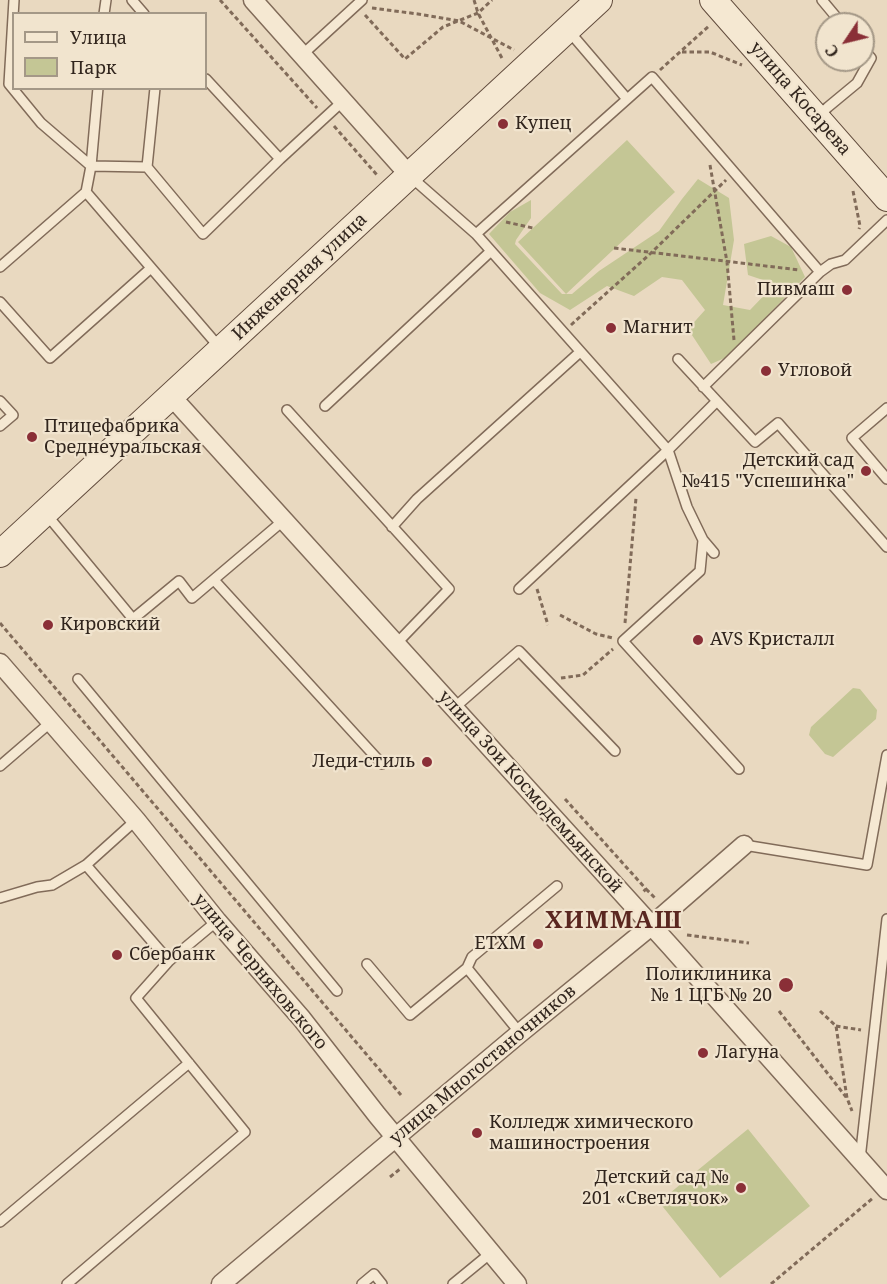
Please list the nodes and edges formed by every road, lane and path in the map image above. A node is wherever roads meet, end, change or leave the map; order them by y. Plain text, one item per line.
1 (132, 0) edge
2 (220, 0) edge
3 (253, 0) edge
4 (474, 0) edge
5 (492, 0) edge
6 (599, 0) edge
7 (712, 0) edge
8 (822, 0) edge
9 (359, 3) edge
10 (142, 12) edge
11 (832, 12) edge
12 (478, 13) junction
13 (459, 21) junction
14 (710, 26) dead end
15 (567, 30) junction
16 (12, 34) edge
17 (491, 38) junction
18 (515, 51) dead end
19 (680, 52) junction
20 (303, 56) junction
21 (745, 66) dead end
22 (863, 72) edge
23 (652, 77) junction
24 (513, 79) junction
25 (207, 80) edge
26 (12, 88) edge
27 (14, 90) edge
28 (98, 90) edge
29 (155, 90) edge
30 (627, 99) junction
31 (343, 101) junction
32 (325, 117) junction
33 (816, 119) junction
34 (707, 141) junction
35 (280, 159) junction
36 (91, 166) junction
37 (147, 167) junction
38 (734, 173) junction
39 (377, 175) dead end
40 (410, 176) junction
41 (852, 188) dead end
42 (714, 191) junction
43 (86, 192) junction
44 (887, 198) edge
45 (493, 219) junction
46 (887, 220) edge
47 (533, 228) dead end
48 (476, 234) junction
49 (614, 249) dead end
50 (491, 251) junction
51 (651, 253) junction
52 (852, 253) junction
53 (727, 262) junction
54 (0, 267) edge
55 (151, 268) junction
56 (820, 272) junction
57 (0, 302) edge
58 (563, 333) junction
59 (221, 350) junction
60 (580, 352) junction
61 (736, 356) junction
62 (678, 359) dead end
63 (704, 387) junction
64 (171, 396) junction
65 (0, 401) edge
66 (716, 402) junction
67 (325, 406) dead end
68 (887, 408) edge
69 (287, 410) dead end
70 (0, 426) edge
71 (668, 450) junction
72 (638, 478) junction
73 (887, 479) edge
74 (45, 513) junction
75 (284, 520) junction
76 (392, 527) junction
77 (703, 540) junction
78 (887, 548) edge
79 (714, 553) dead end
80 (0, 555) edge
81 (533, 576) junction
82 (214, 580) junction
83 (519, 589) dead end
84 (560, 615) dead end
85 (0, 623) edge
86 (548, 625) dead end
87 (623, 640) junction
88 (396, 644) junction
89 (0, 663) edge
90 (78, 679) dead end
91 (546, 679) junction
92 (454, 708) junction
93 (51, 722) junction
94 (615, 751) dead end
95 (887, 755) edge
96 (382, 764) dead end
97 (0, 766) edge
98 (739, 769) dead end
99 (566, 799) dead end
100 (136, 820) junction
101 (744, 845) joint
102 (86, 865) junction
103 (557, 886) dead end
104 (0, 898) edge
105 (630, 903) junction
106 (887, 919) edge
107 (217, 921) junction
108 (651, 926) junction
109 (687, 935) dead end
110 (749, 943) dead end
111 (170, 961) junction
112 (367, 964) dead end
113 (467, 968) junction
114 (337, 991) dead end
115 (779, 1011) dead end
116 (820, 1011) dead end
117 (836, 1026) junction
118 (520, 1033) junction
119 (874, 1033) junction
120 (189, 1063) junction
121 (401, 1095) dead end
122 (847, 1098) junction
123 (396, 1137) junction
124 (862, 1139) junction
125 (860, 1159) junction
126 (401, 1168) dead end
127 (390, 1177) dead end
128 (882, 1192) edge
129 (0, 1222) edge
130 (492, 1252) junction
131 (67, 1284) edge
132 (221, 1284) edge
133 (362, 1284) edge
134 (382, 1284) edge
135 (453, 1284) edge
136 (517, 1284) edge
137 (771, 1284) edge

1 - 10 lane
2 - 32 path
3 - 20 street
4 - 12 path
5 - 12 path
6 - 15 street, Инженерная улица
7 - 33 street, улица Косарева
8 - 11 lane
9 - 13 path
9 - 13 path
9 - 20 lane
12 - 13 path
12 - 17 path
13 - 17 path
14 - 19 path
15 - 24 street, Инженерная улица
15 - 30 lane
16 - 26 lane
17 - 18 path
17 - 24 path
19 - 21 path
19 - 23 path
20 - 31 street
22 - 33 lane
23 - 30 lane
23 - 34 lane
24 - 40 street, Инженерная улица
25 - 35 lane
27 - 36 lane
28 - 36 lane
29 - 37 lane
30 - 45 lane
31 - 32 lane
31 - 40 street
32 - 35 lane
32 - 39 path
33 - 44 street, улица Косарева
34 - 38 lane
34 - 42 path
35 - 37 lane
36 - 37 lane
36 - 43 lane
38 - 42 path
38 - 56 lane
40 - 48 lane
40 - 59 street, Инженерная улица
41 - 52 path
42 - 51 path
42 - 53 path
43 - 54 lane
43 - 55 lane
45 - 47 path
45 - 48 lane
46 - 52 lane
48 - 50 lane
49 - 51 path
50 - 58 lane
50 - 67 lane
51 - 53 path
51 - 58 path
52 - 56 lane
53 - 56 path
53 - 61 path
55 - 57 lane
55 - 59 lane
56 - 61 lane
58 - 60 lane
59 - 64 street, Инженерная улица
60 - 71 lane
60 - 76 lane
61 - 63 lane
62 - 63 lane
63 - 66 lane
64 - 74 street, Инженерная улица
64 - 75 street, улица Зои Космодемьянской
65 - 70 lane
66 - 71 lane
66 - 78 lane
68 - 73 lane
69 - 76 lane
71 - 72 lane
71 - 77 lane
72 - 81 lane
72 - 87 path
74 - 80 street, Инженерная улица
74 - 82 lane
75 - 82 lane
75 - 88 street, улица Зои Космодемьянской
76 - 88 lane
77 - 79 lane
77 - 87 lane
81 - 83 lane
81 - 86 path
82 - 96 lane
84 - 87 path
85 - 121 path
87 - 91 path
87 - 98 lane
88 - 92 street, улица Зои Космодемьянской
89 - 93 street, улица Черняховского
90 - 114 lane
91 - 92 lane
91 - 94 lane
92 - 105 street, улица Зои Космодемьянской
93 - 97 lane
93 - 100 street, улица Черняховского
95 - 101 lane
99 - 105 path
100 - 102 lane
100 - 107 street, улица Черняховского
101 - 108 street, улица Многостаночников
102 - 104 lane
102 - 111 lane
103 - 113 lane
105 - 108 street, улица Зои Космодемьянской
106 - 119 lane
107 - 111 lane
107 - 123 street, улица Черняховского
108 - 118 street, улица Многостаночников
108 - 125 street, улица Зои Космодемьянской
109 - 110 path
111 - 120 lane
112 - 113 lane
113 - 118 lane
115 - 122 path
116 - 117 path
117 - 119 path
117 - 122 path
118 - 123 street, улица Многостаночников
119 - 124 lane
120 - 129 lane
120 - 131 lane
122 - 124 path
123 - 130 street, улица Черняховского
123 - 132 street, улица Многостаночников
124 - 125 lane
125 - 128 street, улица Зои Космодемьянской
126 - 127 path
128 - 137 path
130 - 135 lane
130 - 136 street, улица Черняховского
133 - 134 lane

